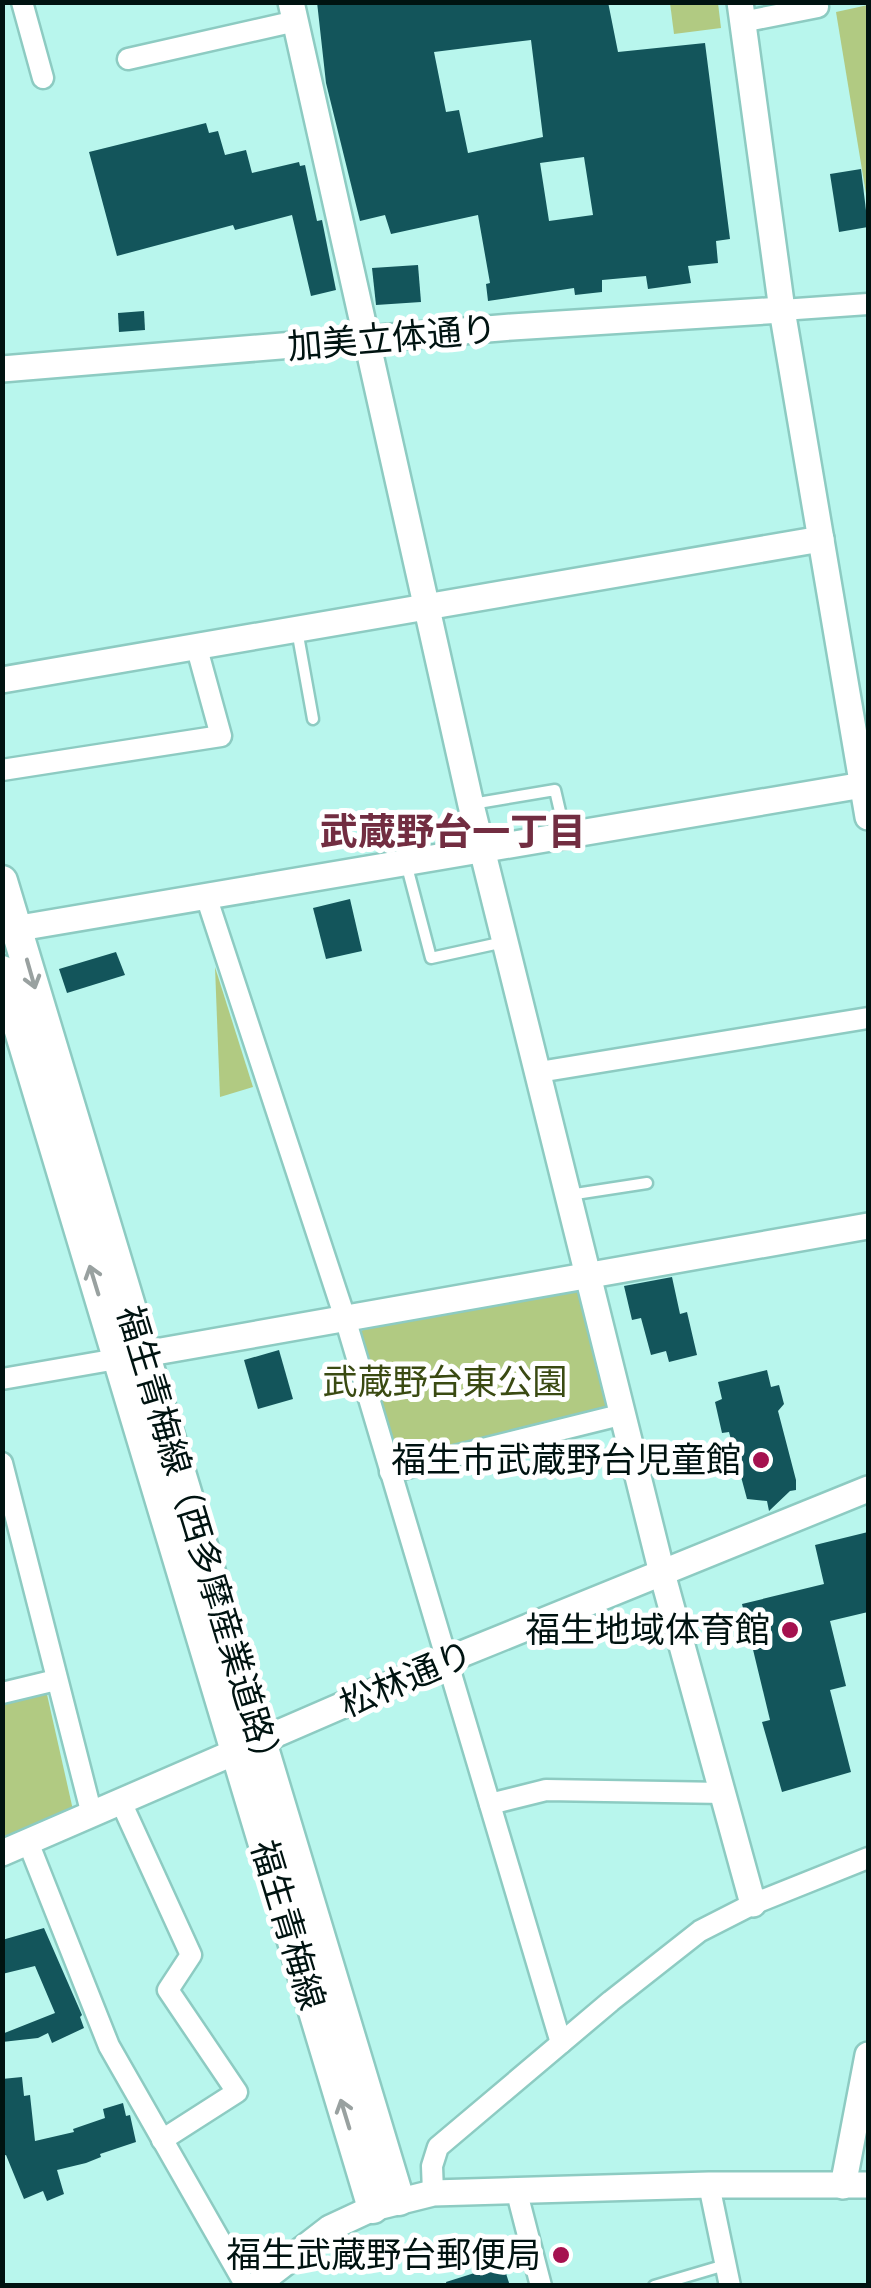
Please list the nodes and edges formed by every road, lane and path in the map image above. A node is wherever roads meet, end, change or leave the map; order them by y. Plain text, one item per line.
1 (22, 2) edge
2 (818, 2) edge
3 (293, 12) edge
4 (741, 12) edge
5 (128, 59) dead end
6 (43, 78) dead end
7 (868, 304) edge
8 (782, 310) junction
9 (366, 340) junction
10 (2, 369) edge
11 (821, 540) junction
12 (426, 606) junction
13 (297, 628) junction
14 (196, 645) junction
15 (2, 680) edge
16 (313, 720) dead end
17 (2, 770) edge
18 (866, 785) edge
19 (471, 805) junction
20 (868, 817) edge
21 (566, 834) junction
22 (482, 848) junction
23 (406, 862) junction
24 (2, 881) edge
25 (206, 896) junction
26 (10, 930) edge
27 (504, 942) junction
28 (2, 971) edge
29 (868, 1018) edge
30 (539, 1072) junction
31 (647, 1183) dead end
32 (569, 1195) junction
33 (868, 1226) edge
34 (587, 1276) junction
35 (345, 1318) junction
36 (130, 1356) junction
37 (2, 1379) edge
38 (624, 1414) junction
39 (2, 1463) edge
40 (390, 1472) junction
41 (868, 1490) edge
42 (662, 1573) junction
43 (202, 1642) joint
44 (447, 1660) junction
45 (56, 1680) junction
46 (2, 1694) edge
47 (248, 1747) junction
48 (724, 1793) junction
49 (121, 1802) junction
50 (490, 1804) junction
51 (92, 1815) junction
52 (28, 1842) junction
53 (2, 1853) edge
54 (868, 1858) edge
55 (753, 1904) junction
56 (561, 2043) junction
57 (868, 2055) edge
58 (162, 2140) junction
59 (709, 2185) junction
60 (856, 2186) edge
61 (516, 2189) junction
62 (433, 2193) junction
63 (386, 2204) junction
64 (728, 2275) edge
65 (246, 2286) edge
66 (255, 2286) edge
67 (541, 2286) edge
68 (654, 2286) edge

1 - 6 street
2 - 4 street
3 - 5 street
3 - 9 street
4 - 8 street
7 - 8 street
8 - 9 street, 加美立体通り
8 - 11 street
9 - 10 street, 加美立体通り
9 - 12 street
11 - 12 street
11 - 18 street
12 - 13 street
12 - 19 street
13 - 14 street
13 - 16 lane
14 - 15 street
14 - 17 street
18 - 20 street
18 - 21 street
19 - 21 lane
19 - 22 street
21 - 22 street
22 - 23 street
22 - 27 street
23 - 25 street
23 - 27 lane
24 - 26 main road, 福生青梅線（西多摩産業道路）
25 - 26 street
25 - 35 street
26 -> 36 main road, 福生青梅線（西多摩産業道路）
27 - 30 street
36 -> 28 main road, 福生青梅線（西多摩産業道路）
29 - 30 street
30 - 32 street
31 - 32 lane
32 - 34 street
33 - 34 street
34 - 35 street
34 - 38 street
35 - 36 street
35 - 40 street
36 - 37 street
36 - 43 main road, 福生青梅線（西多摩産業道路）
36 - 47 main road, 福生青梅線（西多摩産業道路）
38 - 40 street
38 - 42 street
39 - 45 street
40 - 44 street
41 - 42 street, 松林通り
42 - 44 street, 松林通り
42 - 48 street
43 - 47 main road, 福生青梅線
44 - 47 street, 松林通り
44 - 50 street
45 - 46 street
45 - 51 street
47 - 49 street, 松林通り
47 - 63 main road, 福生青梅線
48 - 50 street
48 - 55 street
49 - 51 street, 松林通り
49 - 58 street
50 - 56 street
51 - 52 street, 松林通り
52 - 53 street, 松林通り
52 - 58 street
54 - 55 street
55 - 56 street
56 - 62 street
57 - 60 street
58 - 65 street
59 - 60 street
59 - 61 street
59 - 64 street
61 - 62 street
61 - 67 street
62 - 63 street
63 - 66 street
64 - 68 lane

